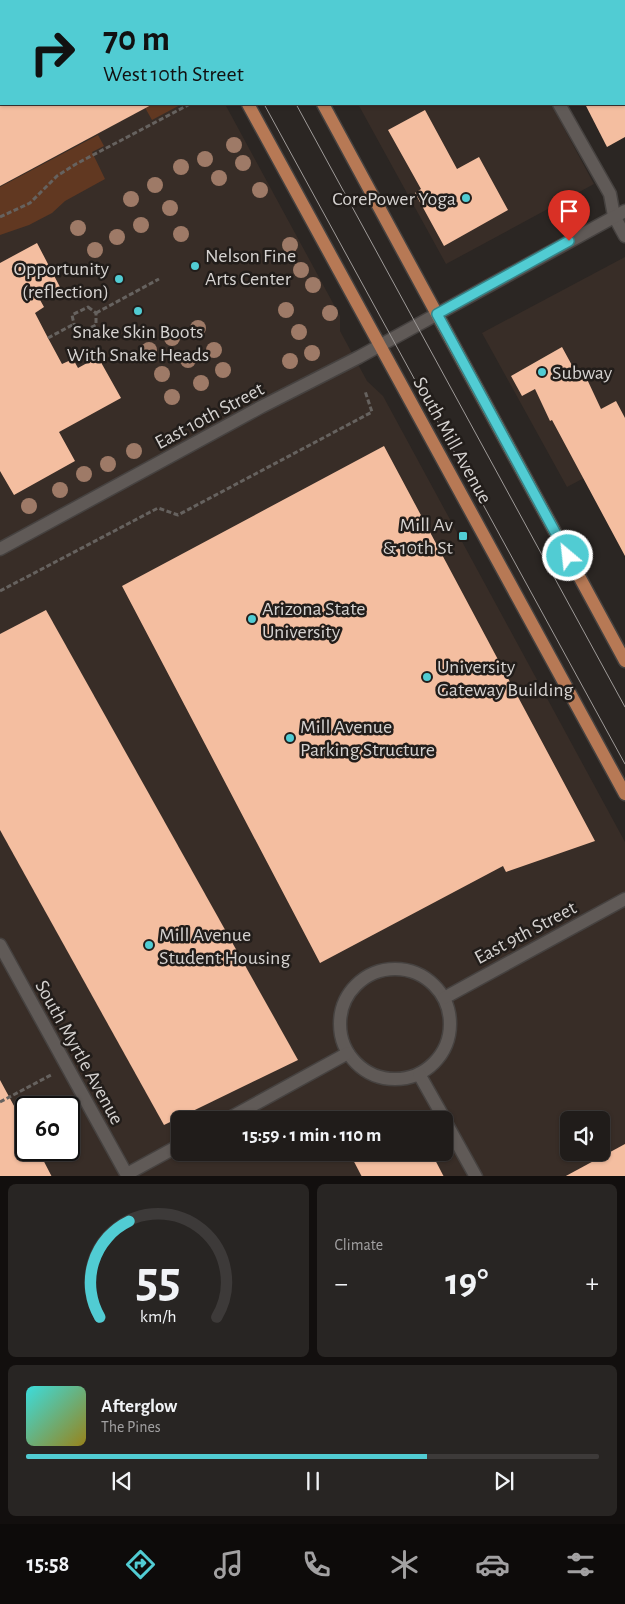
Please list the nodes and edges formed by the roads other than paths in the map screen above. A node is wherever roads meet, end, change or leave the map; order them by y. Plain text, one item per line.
1 (249, 105) edge
2 (324, 105) edge
3 (560, 105) edge
4 (620, 214) edge
5 (625, 236) edge
6 (437, 314) junction
7 (379, 345) junction
8 (0, 549) edge
9 (625, 661) edge
10 (625, 794) edge
11 (625, 899) edge
12 (0, 945) edge
13 (444, 998) junction
14 (348, 1053) junction
15 (419, 1074) junction
16 (242, 1111) edge
17 (440, 1111) edge
18 (453, 1134) edge
19 (171, 1151) edge
20 (127, 1175) edge
21 (476, 1176) edge

1 - 7 main road, South Mill Avenue
2 - 6 main road
3 - 4 street
4 - 5 street
4 - 6 street, East 10th Street
6 - 7 street, East 10th Street
6 - 9 main road
7 - 8 street, East 10th Street
7 - 10 main road, South Mill Avenue
11 - 13 street, East 9th Street
12 - 20 street, South Myrtle Avenue
13 - 14 street
13 - 15 street
14 - 15 street
14 - 16 street
15 - 17 street
18 - 21 street
19 - 20 street

